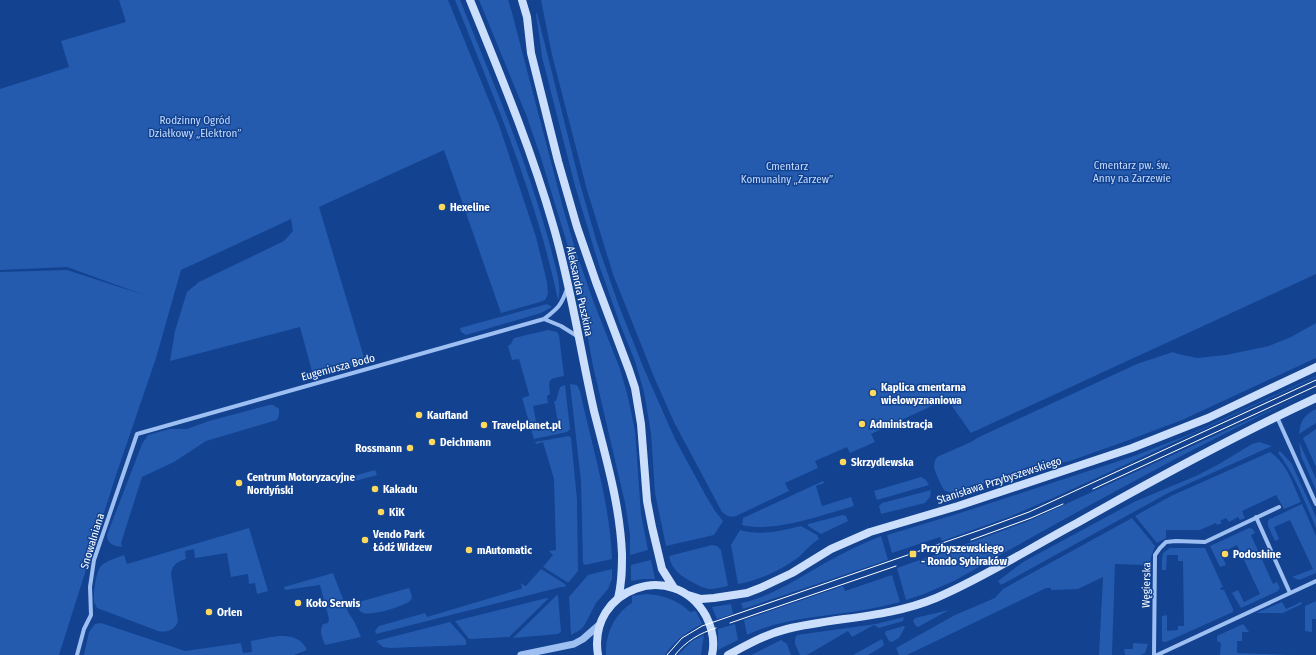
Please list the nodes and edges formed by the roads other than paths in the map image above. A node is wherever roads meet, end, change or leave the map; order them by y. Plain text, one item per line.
1 (470, 0) edge
2 (522, 0) edge
3 (569, 286) junction
4 (544, 319) junction
5 (579, 337) junction
6 (1316, 367) edge
7 (1316, 398) edge
8 (1277, 417) junction
9 (137, 434) joint
10 (1316, 504) edge
11 (1279, 507) dead end
12 (1256, 518) junction
13 (1316, 581) edge
14 (674, 588) junction
15 (1290, 594) junction
16 (688, 595) junction
17 (618, 598) junction
18 (599, 625) junction
19 (77, 655) edge
20 (521, 655) edge
21 (598, 655) edge
22 (712, 655) edge
23 (728, 655) edge
24 (1154, 655) edge
25 (1157, 655) edge

1 - 3 main road, Aleksandra Puszkina
2 - 14 main road, Aleksandra Puszkina
3 - 4 street, Eugeniusza Bodo
3 - 5 main road, Aleksandra Puszkina
4 - 5 street
4 - 9 street, Eugeniusza Bodo
5 - 17 main road, Aleksandra Puszkina
6 - 16 main road, Stanisława Przybyszewskiego
7 - 8 main road
8 - 10 street
8 - 23 main road
9 - 19 street, Snowalniana
11 - 12 street, Węgierska
12 - 15 street
12 - 24 street, Węgierska
13 - 15 street
14 - 16 main road
14 - 17 main road
15 - 25 street
16 - 22 main road
17 - 18 main road
18 - 20 street
18 - 21 main road

